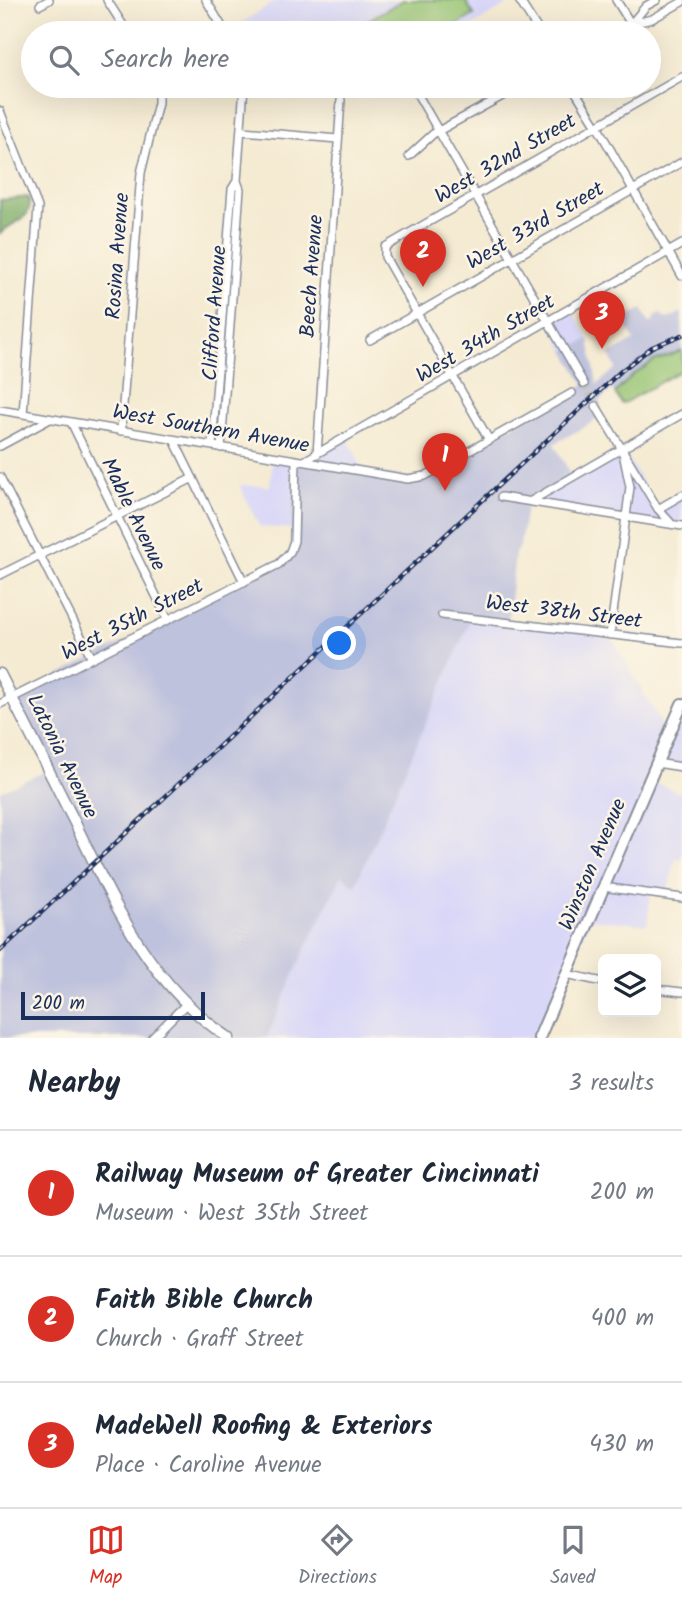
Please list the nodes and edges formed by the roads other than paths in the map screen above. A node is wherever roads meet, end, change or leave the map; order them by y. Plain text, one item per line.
1 (48, 0) edge
2 (107, 0) edge
3 (206, 0) edge
4 (519, 0) edge
5 (616, 0) edge
6 (657, 0) edge
7 (682, 2) edge
8 (40, 5) dead end
9 (120, 21) edge
10 (219, 21) edge
11 (532, 21) edge
12 (629, 21) edge
13 (634, 21) edge
14 (644, 21) edge
15 (682, 77) edge
16 (661, 89) edge
17 (158, 98) edge
18 (243, 98) edge
19 (420, 98) edge
20 (499, 98) edge
21 (580, 98) edge
22 (646, 98) edge
23 (341, 100) dead end
24 (0, 111) edge
25 (597, 126) junction
26 (242, 131) junction
27 (440, 131) junction
28 (338, 139) junction
29 (409, 156) dead end
30 (682, 162) edge
31 (237, 181) junction
32 (634, 189) junction
33 (477, 195) junction
34 (682, 244) edge
35 (668, 252) junction
36 (513, 258) junction
37 (682, 276) edge
38 (417, 313) junction
39 (549, 322) junction
40 (370, 341) dead end
41 (453, 376) junction
42 (584, 384) tunnel mouth
43 (572, 393) dead end
44 (596, 406) tunnel mouth
45 (0, 410) edge
46 (23, 414) junction
47 (682, 414) edge
48 (50, 419) junction
49 (71, 422) junction
50 (121, 431) junction
51 (174, 440) junction
52 (489, 440) junction
53 (0, 446) edge
54 (212, 446) junction
55 (221, 448) junction
56 (622, 449) junction
57 (317, 454) junction
58 (300, 461) junction
59 (0, 477) edge
60 (192, 478) junction
61 (630, 487) junction
62 (648, 491) junction
63 (682, 495) edge
64 (501, 497) dead end
65 (531, 501) junction
66 (656, 506) junction
67 (116, 516) junction
68 (625, 517) junction
69 (644, 520) junction
70 (678, 525) edge
71 (39, 555) junction
72 (0, 575) edge
73 (244, 582) junction
74 (442, 615) dead end
75 (168, 620) junction
76 (610, 635) junction
77 (682, 642) edge
78 (92, 658) junction
79 (0, 674) edge
80 (12, 698) junction
81 (0, 704) edge
82 (682, 704) edge
83 (656, 763) junction
84 (682, 767) edge
85 (603, 887) junction
86 (682, 898) edge
87 (566, 974) junction
88 (598, 981) edge
89 (661, 990) edge
90 (682, 992) edge
91 (186, 1004) junction
92 (152, 1038) edge
93 (229, 1038) edge
94 (538, 1038) edge

1 - 8 street
2 - 9 street
3 - 10 street
4 - 11 street
5 - 12 street
6 - 13 street
7 - 14 street
15 - 16 street, West 32nd Street
17 - 50 street, Rosina Avenue
18 - 26 street, Clifford Avenue
19 - 27 street
20 - 27 street
21 - 25 street
22 - 25 street, West 32nd Street
23 - 28 street, Beech Avenue
24 - 46 street
25 - 32 street
25 - 33 street, West 32nd Street
26 - 28 street
26 - 31 street, Clifford Avenue
27 - 29 street
27 - 33 street
28 - 57 street, Beech Avenue
30 - 32 street, West 33rd Street
31 - 54 street, Clifford Avenue
31 - 55 street, Clifford Avenue
32 - 35 street
32 - 36 street, West 33rd Street
33 - 36 street
33 - 38 street, West 32nd Street
34 - 35 street, West 34th Street
35 - 37 street
35 - 39 street, West 34th Street
36 - 38 street, West 33rd Street
36 - 39 street
38 - 40 street, West 33rd Street
38 - 41 street
39 - 41 street, West 34th Street
39 - 42 street
41 - 52 street
41 - 57 street, West 34th Street
43 - 52 street
44 - 56 street
45 - 46 street, West Southern Avenue
46 - 48 street, West Southern Avenue
47 - 56 street
48 - 49 street, West Southern Avenue
48 - 53 street
49 - 50 street, West Southern Avenue
49 - 67 street, Mable Avenue
50 - 51 street, West Southern Avenue
51 - 54 street, West Southern Avenue
51 - 60 street
52 - 58 street, West Southern Avenue
54 - 55 street, West Southern Avenue
55 - 58 street, West Southern Avenue
56 - 61 street
56 - 62 street
56 - 65 street
57 - 58 street, West 34th Street
58 - 73 street, West 35th Street
59 - 71 street
60 - 67 street
60 - 73 street
61 - 62 street
61 - 68 street
62 - 66 street
63 - 66 street
64 - 65 street
65 - 68 street
66 - 69 street
66 - 70 street
67 - 71 street
67 - 75 street, Mable Avenue
68 - 69 street
68 - 76 street
69 - 70 street
71 - 72 street
71 - 78 street
73 - 75 street, West 35th Street
74 - 76 street, West 38th Street
75 - 78 street, West 35th Street
76 - 77 street, West 38th Street
78 - 80 street, West 35th Street
79 - 80 street, Latonia Avenue
80 - 81 street, West 35th Street
80 - 91 street, Latonia Avenue
82 - 83 main road, Winston Avenue
83 - 84 street
83 - 85 main road, Winston Avenue
85 - 86 street
85 - 87 main road, Winston Avenue
87 - 88 street
87 - 94 main road, Winston Avenue
89 - 90 street
91 - 92 street
91 - 93 street, Latonia Avenue

